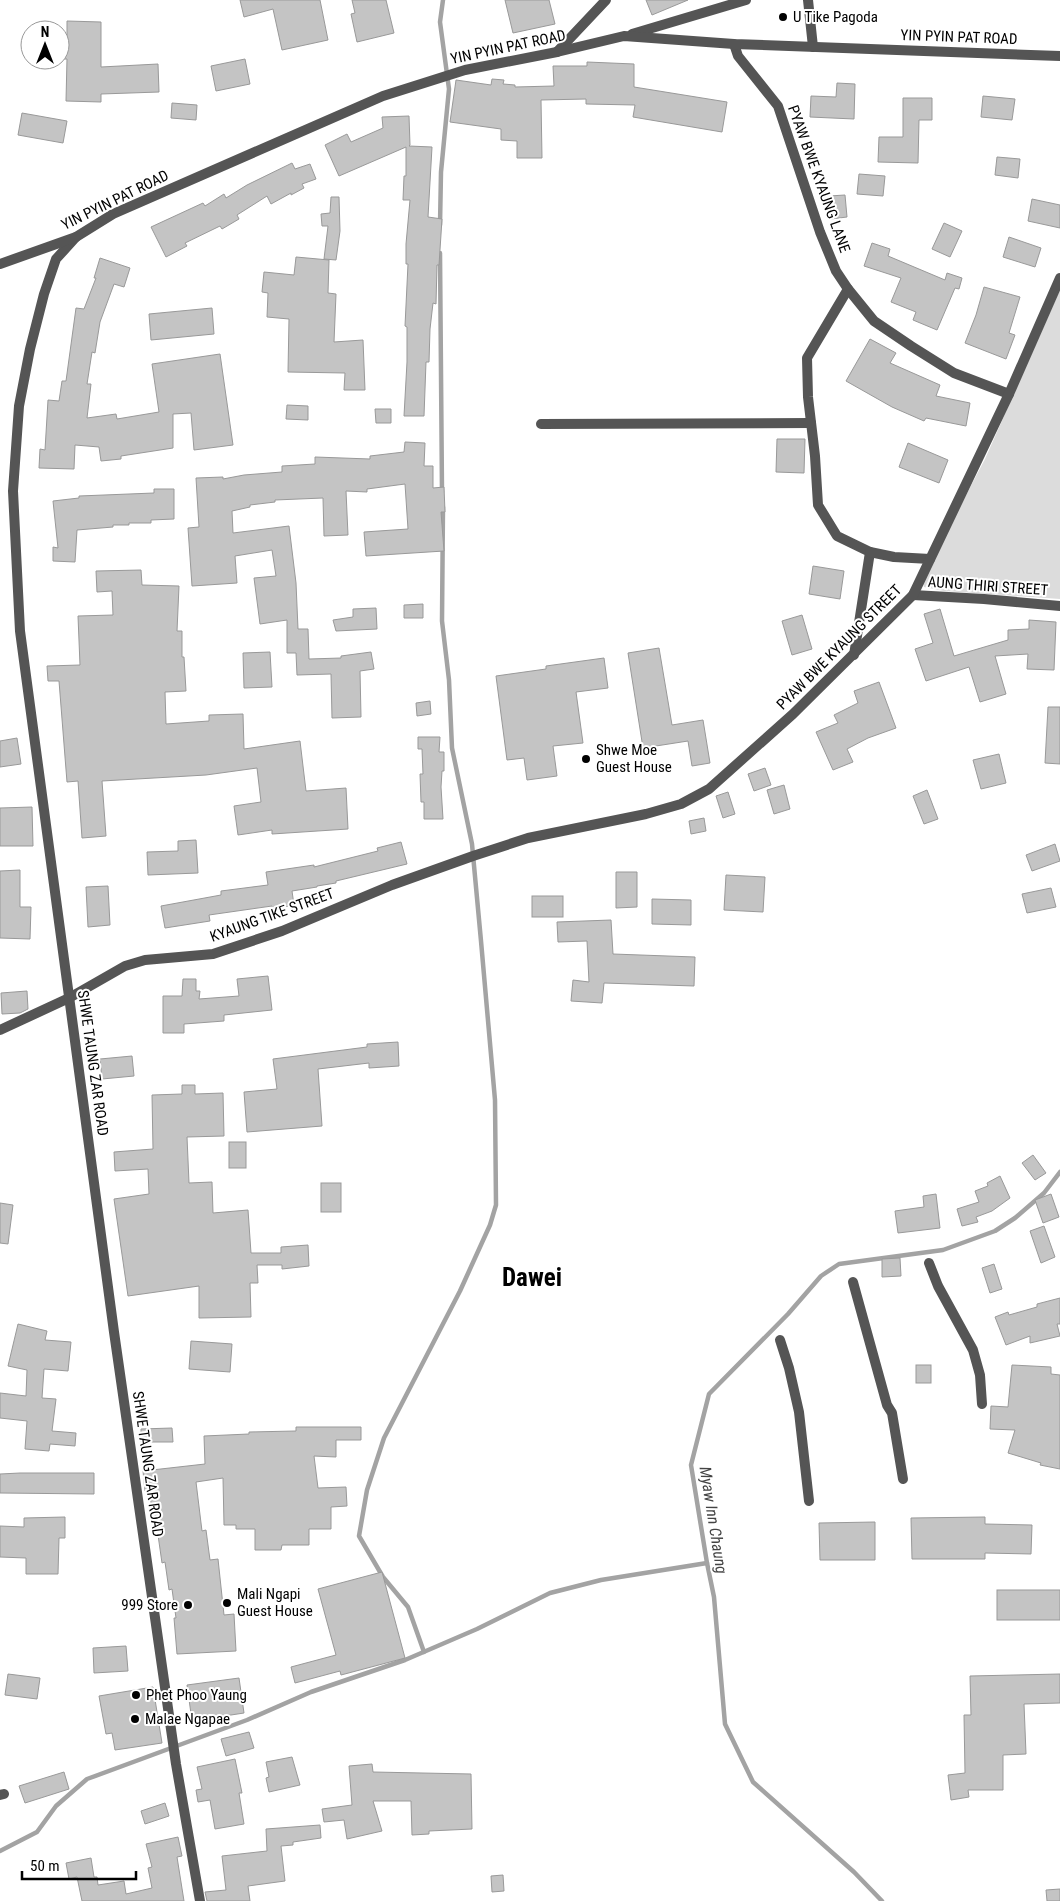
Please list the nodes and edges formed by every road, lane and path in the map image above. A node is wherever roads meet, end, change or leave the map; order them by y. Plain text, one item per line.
1 (606, 0) edge
2 (746, 0) edge
3 (808, 0) edge
4 (624, 36) junction
5 (734, 44) junction
6 (813, 47) junction
7 (558, 52) junction
8 (1060, 56) edge
9 (76, 237) junction
10 (0, 264) edge
11 (1060, 278) edge
12 (848, 289) junction
13 (1009, 394) junction
14 (811, 423) junction
15 (541, 424) dead end
16 (870, 552) junction
17 (930, 559) junction
18 (913, 595) junction
19 (1060, 606) edge
20 (854, 655) junction
21 (473, 856) joint
22 (69, 998) junction
23 (0, 1030) edge
24 (929, 1263) dead end
25 (853, 1282) dead end
26 (780, 1340) dead end
27 (982, 1404) dead end
28 (903, 1479) dead end
29 (809, 1501) dead end
30 (200, 1901) edge

1 - 7 street
2 - 4 street
3 - 6 street
4 - 5 street, YIN PYIN PAT ROAD
4 - 7 street, YIN PYIN PAT ROAD
5 - 6 street, YIN PYIN PAT ROAD
5 - 12 street, PYAW BWE KYAUNG LANE
6 - 8 street, YIN PYIN PAT ROAD
7 - 9 street, YIN PYIN PAT ROAD
9 - 10 street, YIN PYIN PAT ROAD
9 - 22 street, SHWE TAUNG ZAR ROAD
11 - 13 street, PYAW BWE KYAUNG STREET
12 - 13 street, PYAW BWE KYAUNG LANE
12 - 14 street
13 - 17 street, PYAW BWE KYAUNG STREET
14 - 15 street
14 - 16 street
16 - 17 street
16 - 20 street
17 - 18 street, PYAW BWE KYAUNG STREET
18 - 19 street, AUNG THIRI STREET
18 - 20 street, PYAW BWE KYAUNG STREET
20 - 21 street, PYAW BWE KYAUNG STREET
21 - 22 street, KYAUNG TIKE STREET
22 - 23 street, KYAUNG TIKE STREET
22 - 30 street, SHWE TAUNG ZAR ROAD
24 - 27 street
25 - 28 street
26 - 29 street

